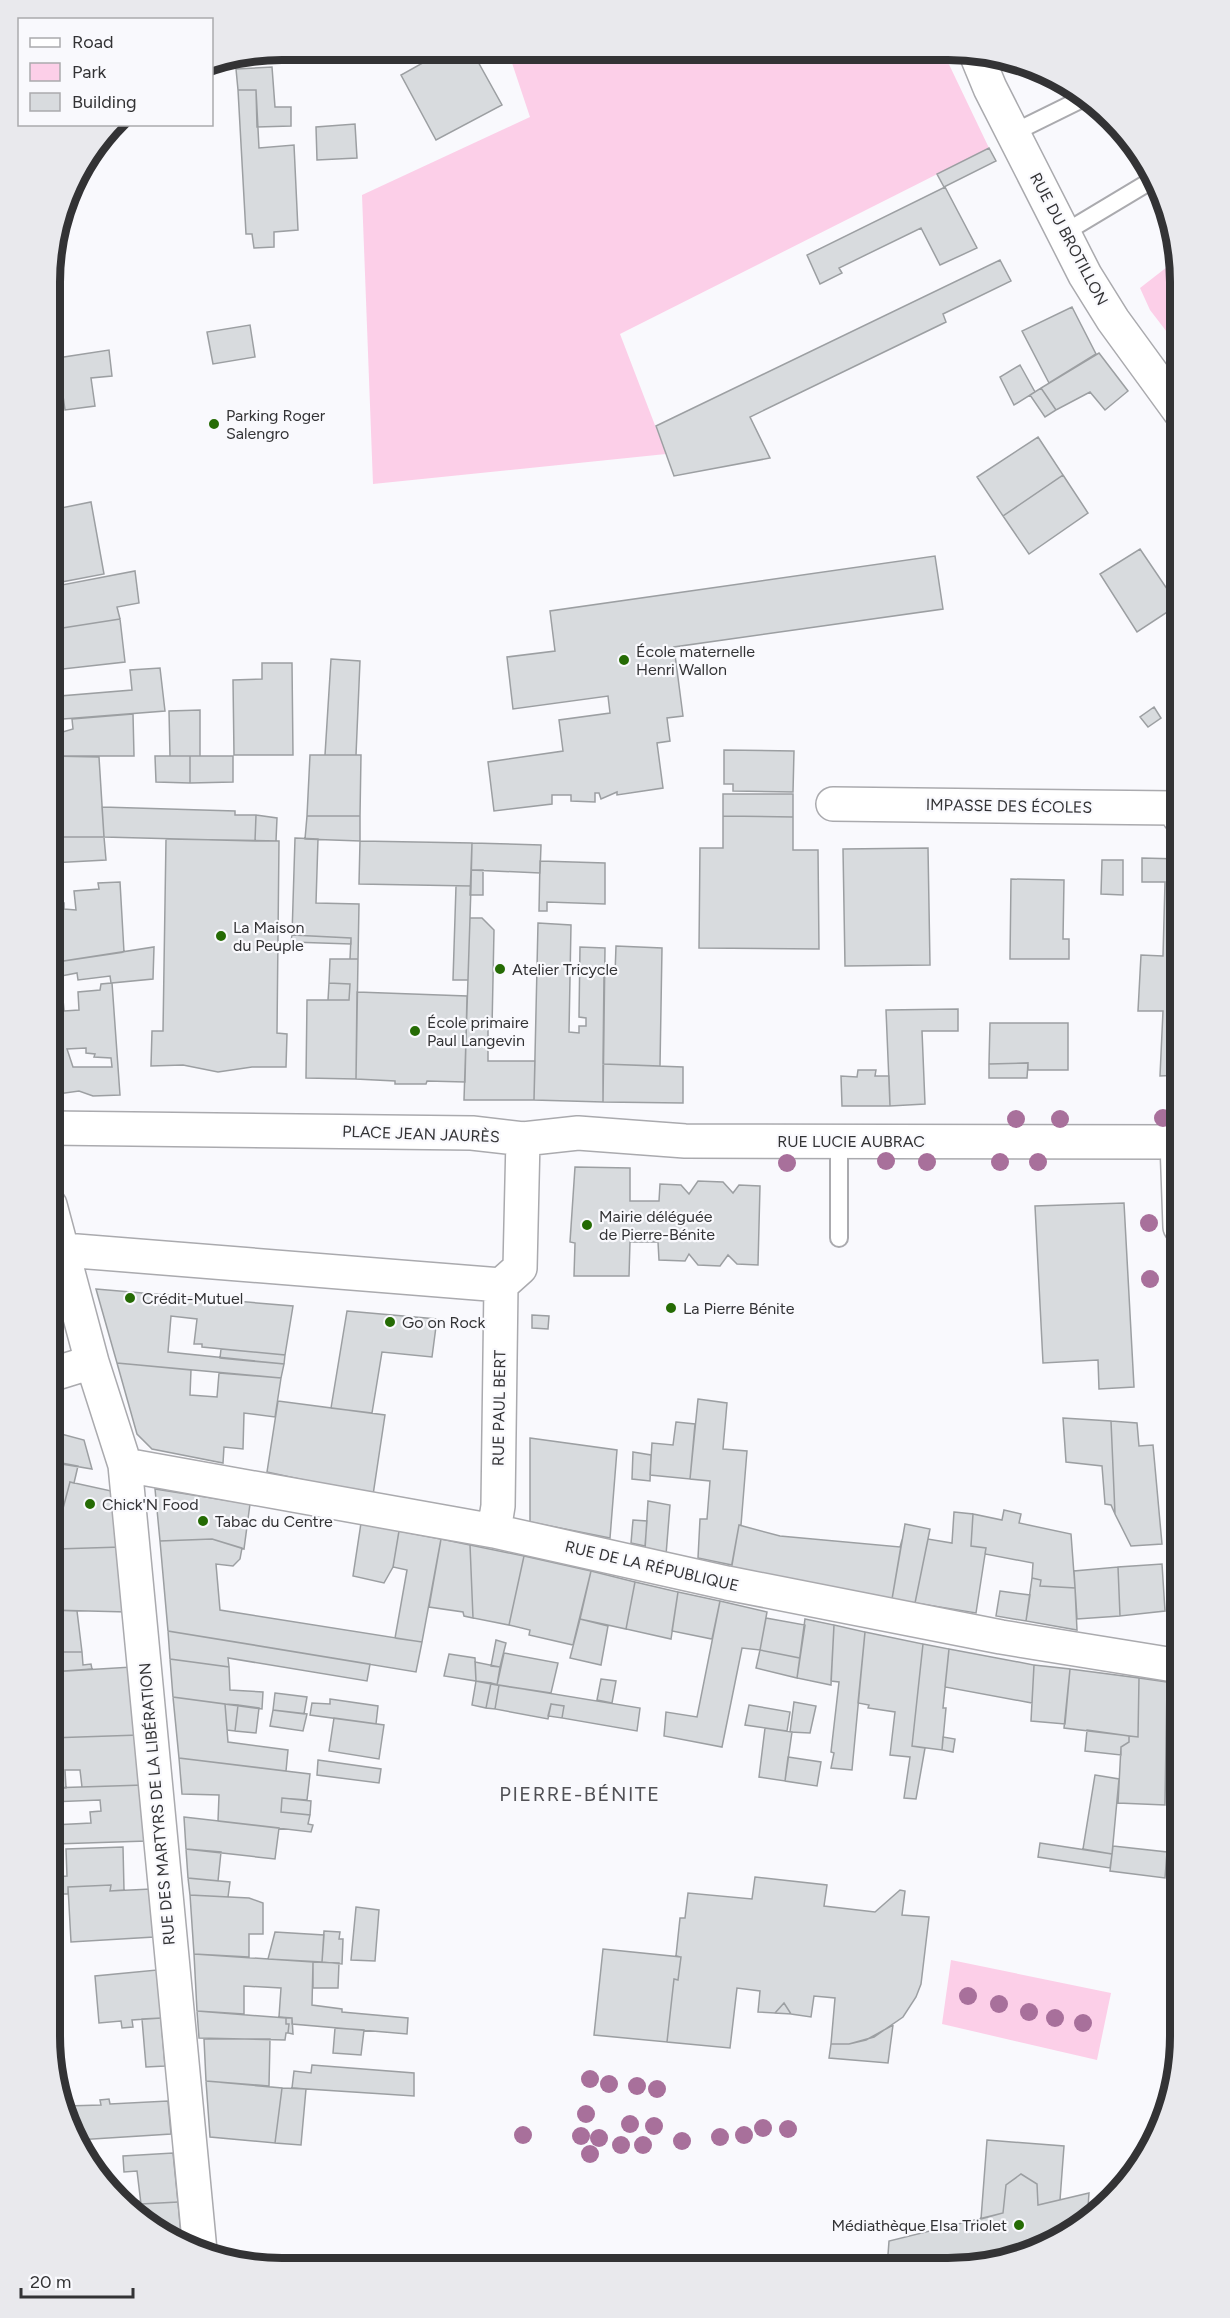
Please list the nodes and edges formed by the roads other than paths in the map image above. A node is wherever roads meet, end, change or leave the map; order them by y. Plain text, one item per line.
1 (979, 62) edge
2 (1077, 101) edge
3 (1013, 133) junction
4 (1147, 183) edge
5 (1064, 232) junction
6 (1170, 398) edge
7 (833, 804) dead end
8 (1170, 808) edge
9 (60, 1128) edge
10 (523, 1139) junction
11 (839, 1141) junction
12 (1170, 1142) edge
13 (60, 1237) edge
14 (839, 1238) dead end
15 (64, 1250) junction
16 (501, 1285) junction
17 (92, 1362) junction
18 (60, 1372) edge
19 (125, 1465) junction
20 (494, 1531) junction
21 (1170, 1664) edge
22 (199, 2242) edge

1 - 3 street, RUE DU BROTILLON
2 - 3 lane
3 - 5 street, RUE DU BROTILLON
4 - 5 lane
5 - 6 street, RUE DU BROTILLON
7 - 8 street, IMPASSE DES ÉCOLES
9 - 10 street, PLACE JEAN JAURÈS
10 - 11 street, RUE LUCIE AUBRAC
10 - 16 street, PLACE JEAN JAURÈS
11 - 12 street, RUE LUCIE AUBRAC
11 - 14 lane
13 - 15 street, RUE DES MARTYRS DE LA LIBÉRATION
15 - 16 street
15 - 17 street, RUE DES MARTYRS DE LA LIBÉRATION
16 - 20 street, RUE PAUL BERT
17 - 18 street
17 - 19 street, RUE DES MARTYRS DE LA LIBÉRATION
19 - 20 street, RUE DE LA RÉPUBLIQUE
19 - 22 street, RUE DES MARTYRS DE LA LIBÉRATION
20 - 21 street, RUE DE LA RÉPUBLIQUE

